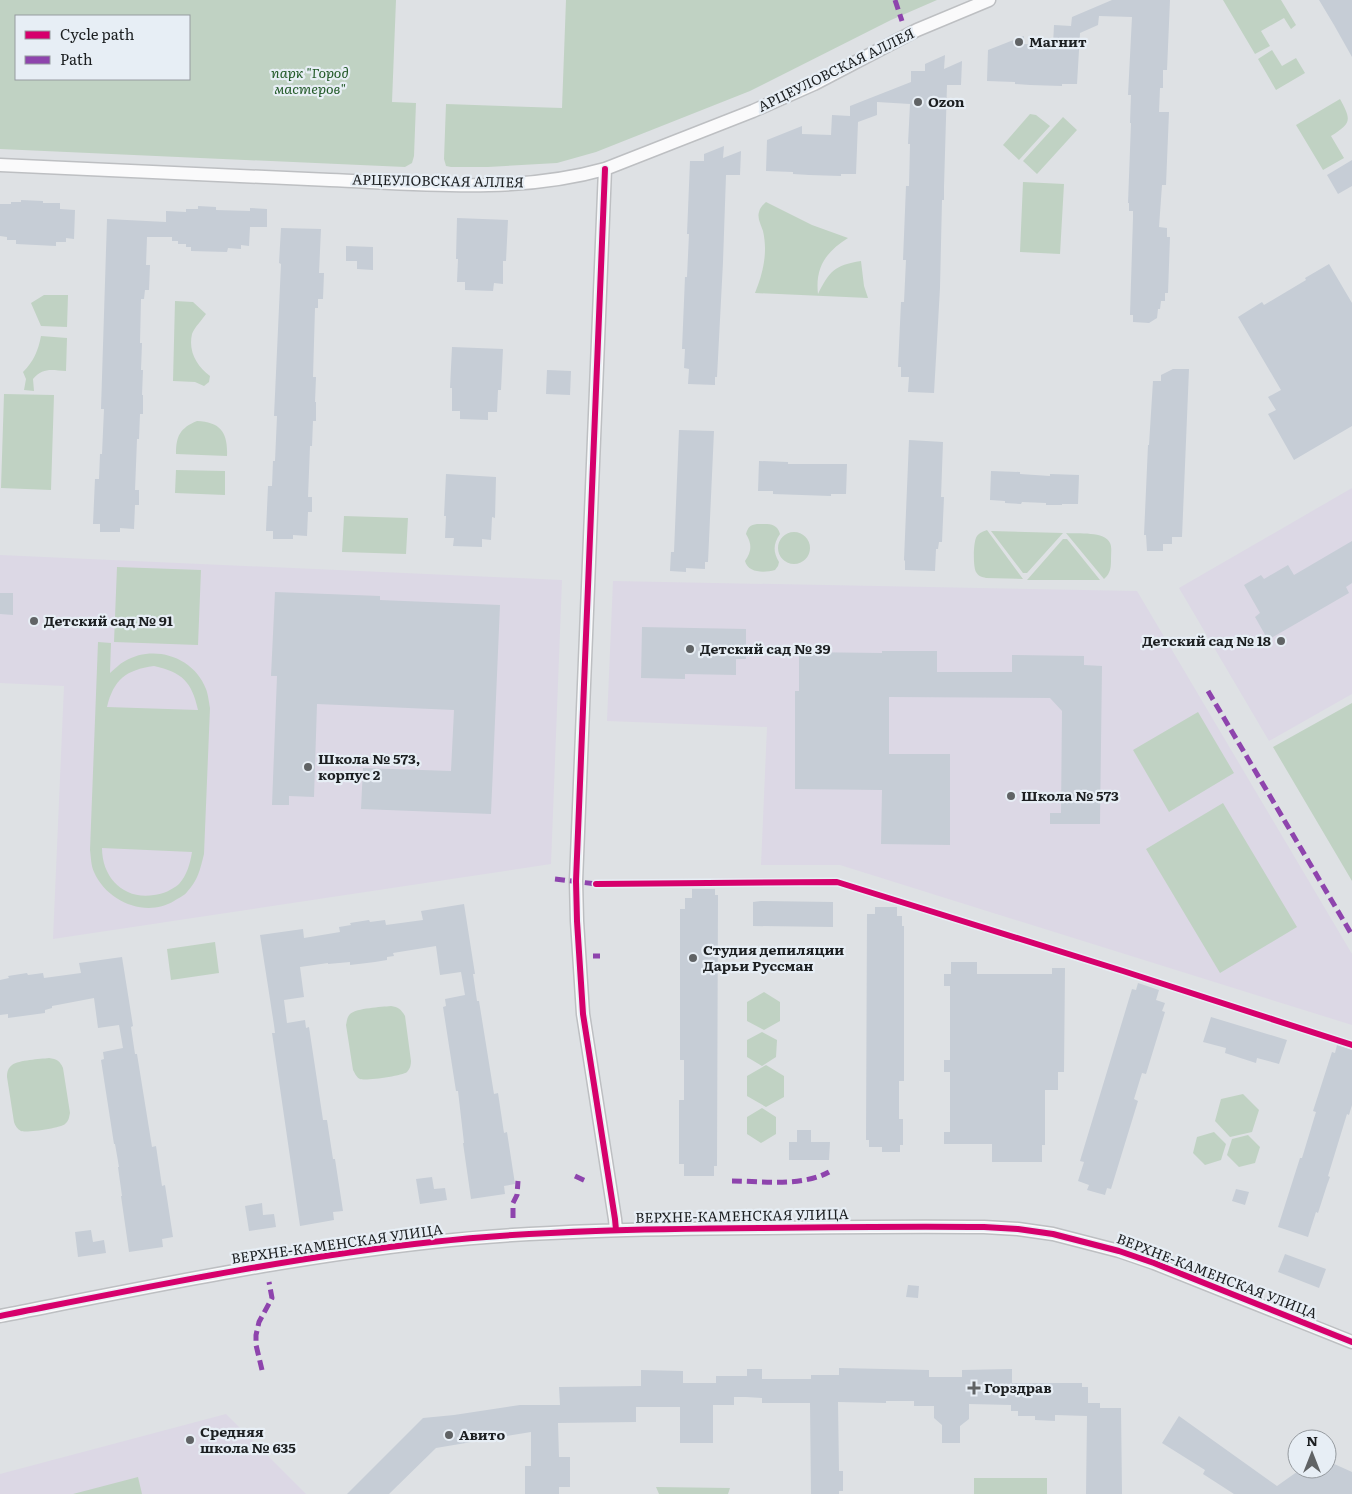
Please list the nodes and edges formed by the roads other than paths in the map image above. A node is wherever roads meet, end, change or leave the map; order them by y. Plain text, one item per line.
1 (989, 0) edge
2 (0, 165) edge
3 (605, 169) junction
4 (616, 1230) junction
5 (0, 1316) edge
6 (1352, 1342) edge

1 - 3 street, АРЦЕУЛОВСКАЯ АЛЛЕЯ
2 - 3 street, АРЦЕУЛОВСКАЯ АЛЛЕЯ
3 - 4 street
4 - 5 street, ВЕРХНЕ-КАМЕНСКАЯ УЛИЦА
4 - 6 street, ВЕРХНЕ-КАМЕНСКАЯ УЛИЦА

